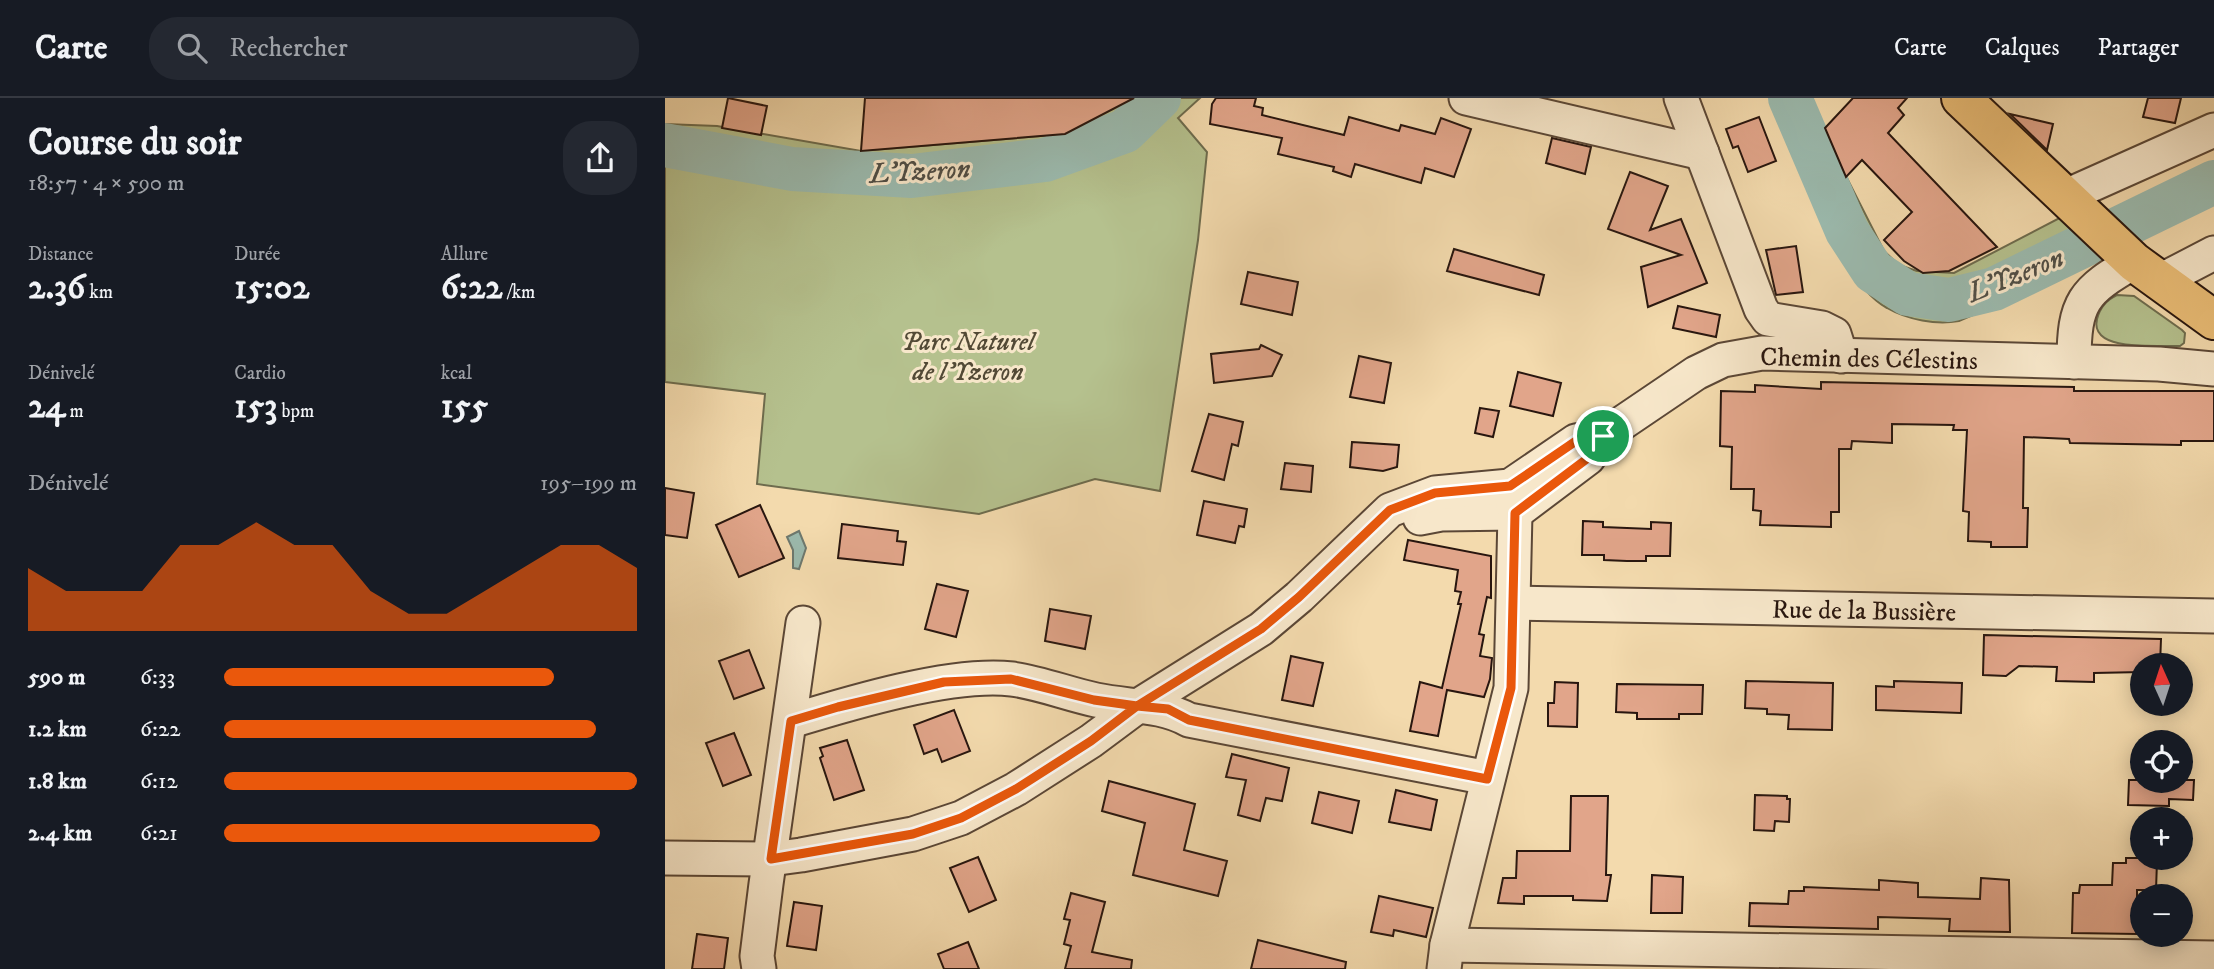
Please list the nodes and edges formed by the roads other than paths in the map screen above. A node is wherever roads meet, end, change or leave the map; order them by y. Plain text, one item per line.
1 (1466, 98) edge
2 (1681, 98) edge
3 (1961, 98) edge
4 (2214, 130) edge
5 (1702, 153) junction
6 (2070, 203) junction
7 (2214, 253) edge
8 (2138, 265) junction
9 (2214, 320) edge
10 (1841, 356) junction
11 (2074, 362) junction
12 (2159, 364) junction
13 (2214, 369) edge
14 (1512, 499) junction
15 (1514, 603) junction
16 (2214, 616) edge
17 (803, 623) dead end
18 (1137, 706) junction
19 (791, 721) junction
20 (1487, 779) junction
21 (665, 858) edge
22 (771, 859) junction
23 (1445, 957) edge
24 (2214, 958) edge
25 (2061, 962) edge
26 (759, 969) edge

1 - 5 street
2 - 5 street
3 - 6 main road
4 - 6 street
5 - 10 street
6 - 8 main road
7 - 8 street
8 - 9 main road
8 - 11 street
9 - 12 street, Chemin des Célestins
10 - 11 street, Chemin des Célestins
10 - 14 street, Chemin des Célestins
11 - 12 street, Chemin des Célestins
12 - 13 street, Chemin des Célestins
14 - 15 street
14 - 18 street
15 - 16 street, Rue de la Bussière
15 - 20 street
17 - 19 street
18 - 19 street
18 - 20 street
18 - 22 street
19 - 22 street
20 - 23 street
21 - 22 street
22 - 26 street
23 - 25 street
24 - 25 street

